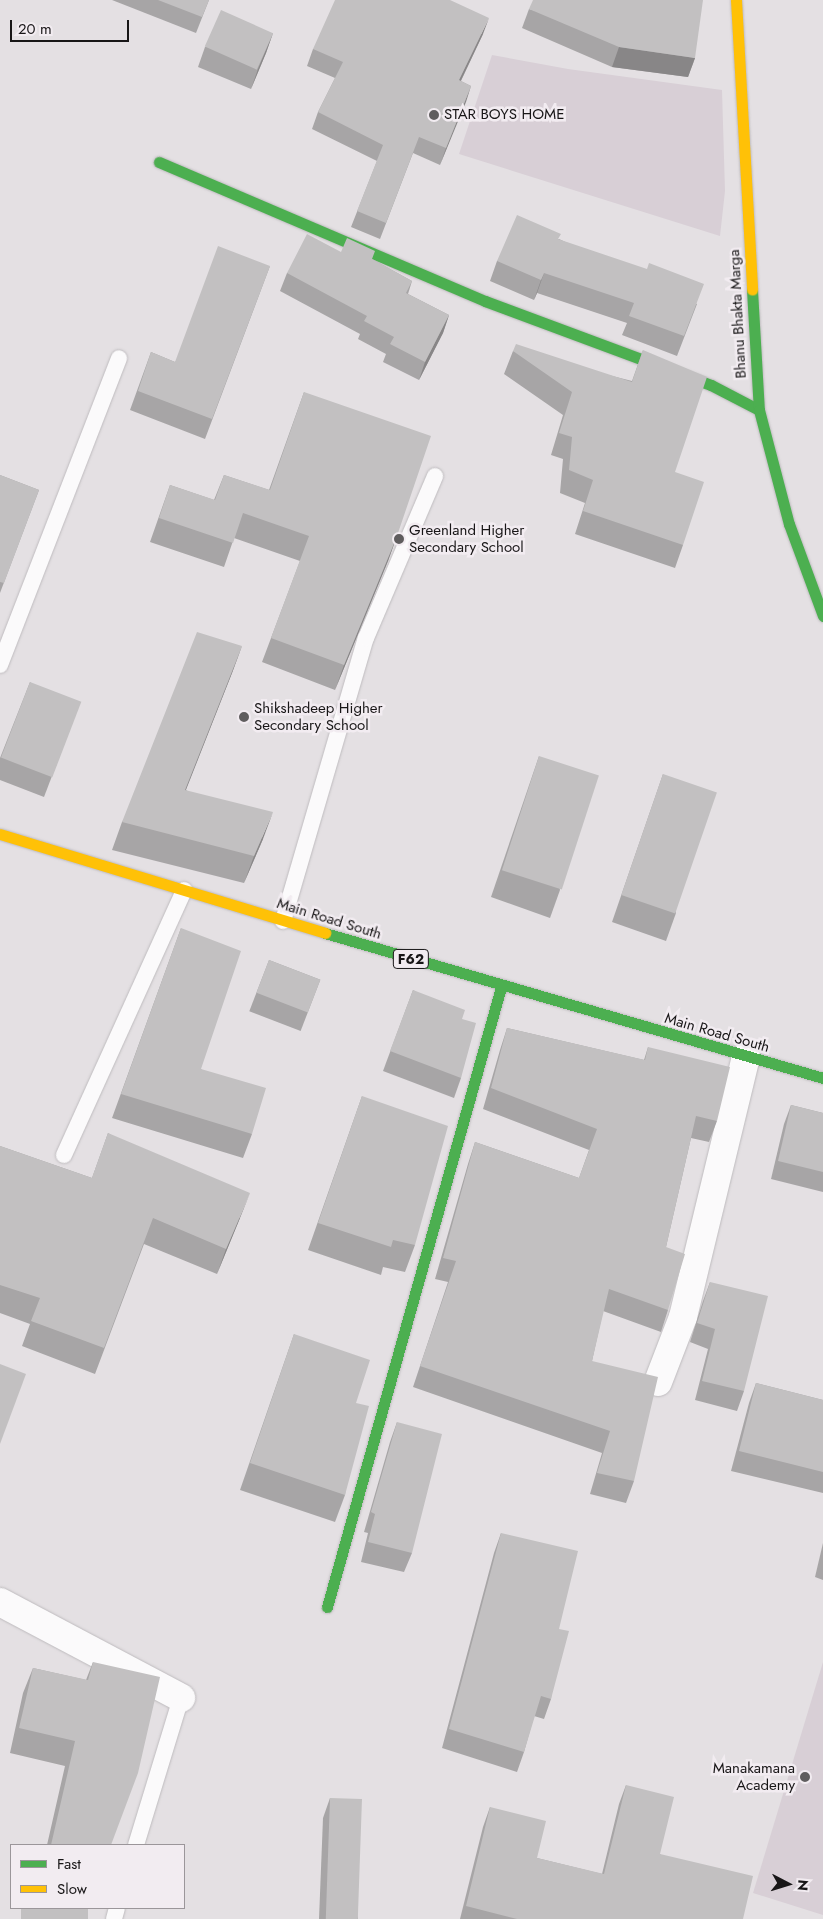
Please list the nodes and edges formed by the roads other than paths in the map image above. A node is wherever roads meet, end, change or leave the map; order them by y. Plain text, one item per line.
1 (736, 0) edge
2 (159, 162) dead end
3 (119, 358) dead end
4 (759, 410) junction
5 (436, 476) dead end
6 (823, 616) edge
7 (0, 665) edge
8 (0, 834) edge
9 (184, 890) junction
10 (284, 921) junction
11 (501, 987) junction
12 (746, 1056) junction
13 (823, 1078) edge
14 (64, 1154) dead end
15 (658, 1382) edge
16 (0, 1602) edge
17 (327, 1607) dead end
18 (181, 1698) joint
19 (136, 1844) edge

1 - 4 street, Bhanu Bhakta Marga
2 - 4 street
3 - 7 lane
4 - 6 street, Bhanu Bhakta Marga
5 - 10 lane
8 - 9 street, Main Road South / F62
9 - 10 street, Main Road South / F62
9 - 14 lane
10 - 11 street, Main Road South / F62
11 - 12 street, Main Road South / F62
11 - 17 street
12 - 13 street, Main Road South / F62
12 - 15 street
16 - 18 street
18 - 19 lane

